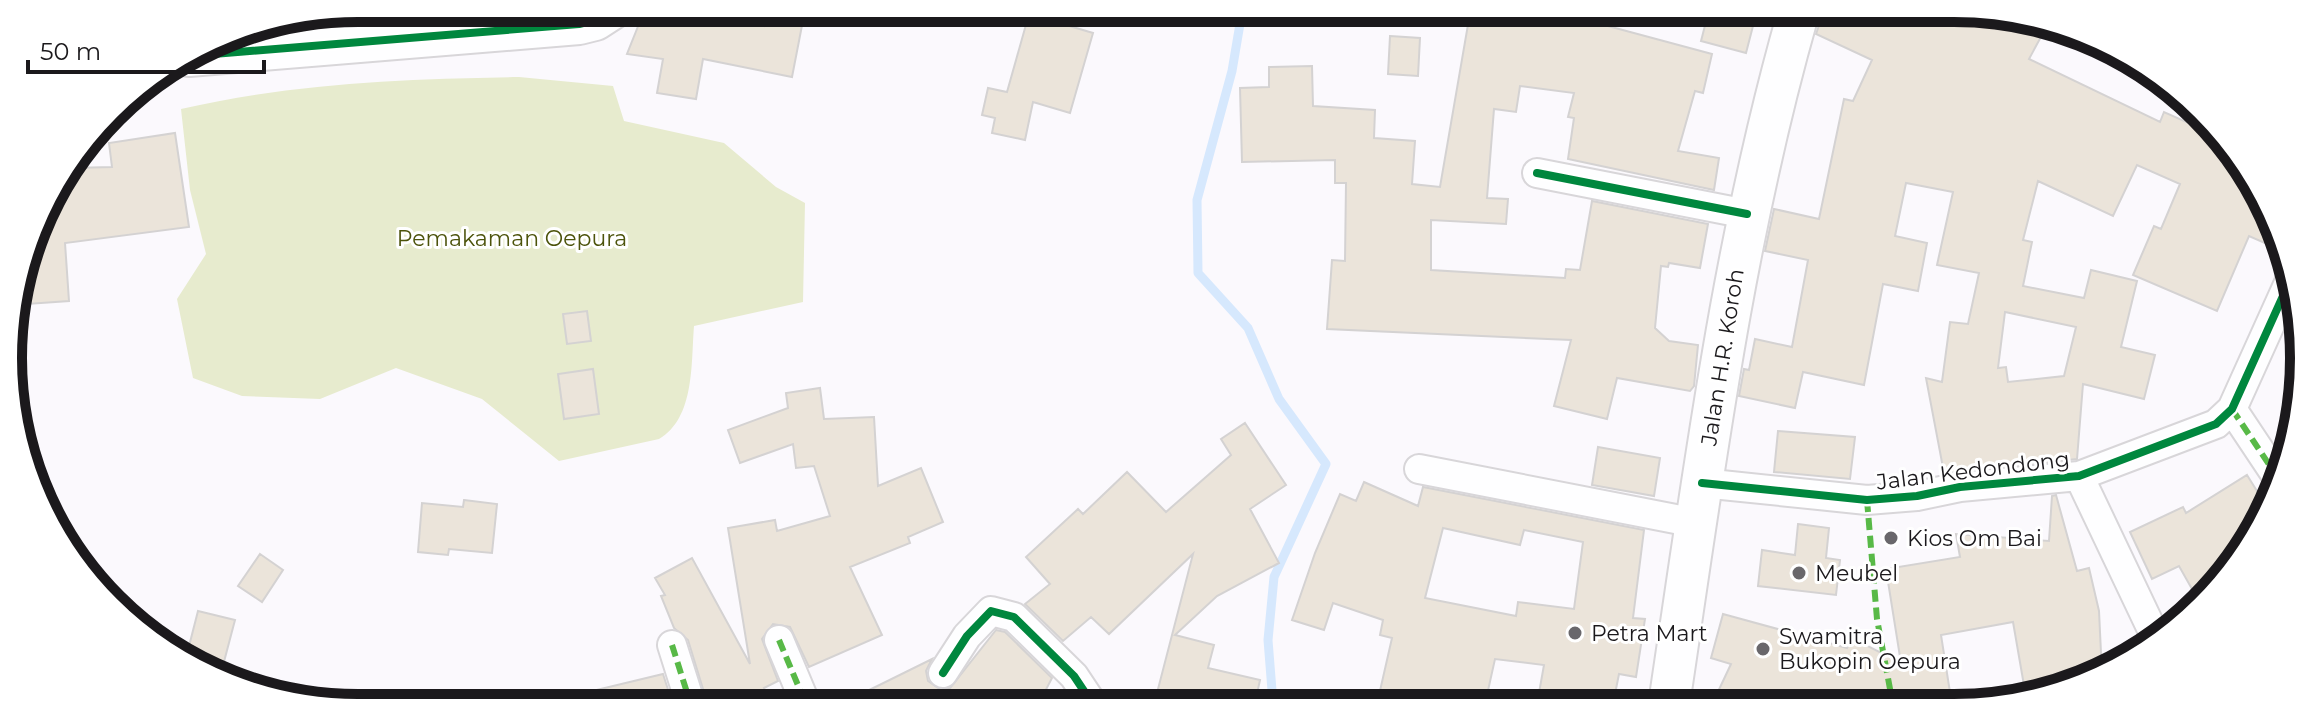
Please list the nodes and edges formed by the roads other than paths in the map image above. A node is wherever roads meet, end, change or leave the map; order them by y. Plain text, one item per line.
1 (587, 22) edge
2 (1796, 22) edge
3 (216, 54) edge
4 (1537, 173) dead end
5 (1747, 214) junction
6 (2284, 293) edge
7 (2232, 409) junction
8 (2271, 468) edge
9 (1419, 469) dead end
10 (2079, 476) junction
11 (1702, 483) junction
12 (1696, 523) junction
13 (2152, 630) edge
14 (779, 640) dead end
15 (672, 645) dead end
16 (943, 673) dead end
17 (687, 694) edge
18 (802, 694) edge
19 (1086, 694) edge
20 (1670, 694) edge

1 - 3 main road
2 - 5 main road, Jalan H.R. Koroh
4 - 5 street
5 - 11 main road, Jalan H.R. Koroh
6 - 7 street
7 - 8 street
7 - 10 street, Jalan Kedondong
9 - 12 street
10 - 11 street, Jalan Kedondong
10 - 13 street
11 - 12 main road, Jalan H.R. Koroh
12 - 20 main road, Jalan H.R. Koroh
14 - 18 street
15 - 17 street
16 - 19 street

